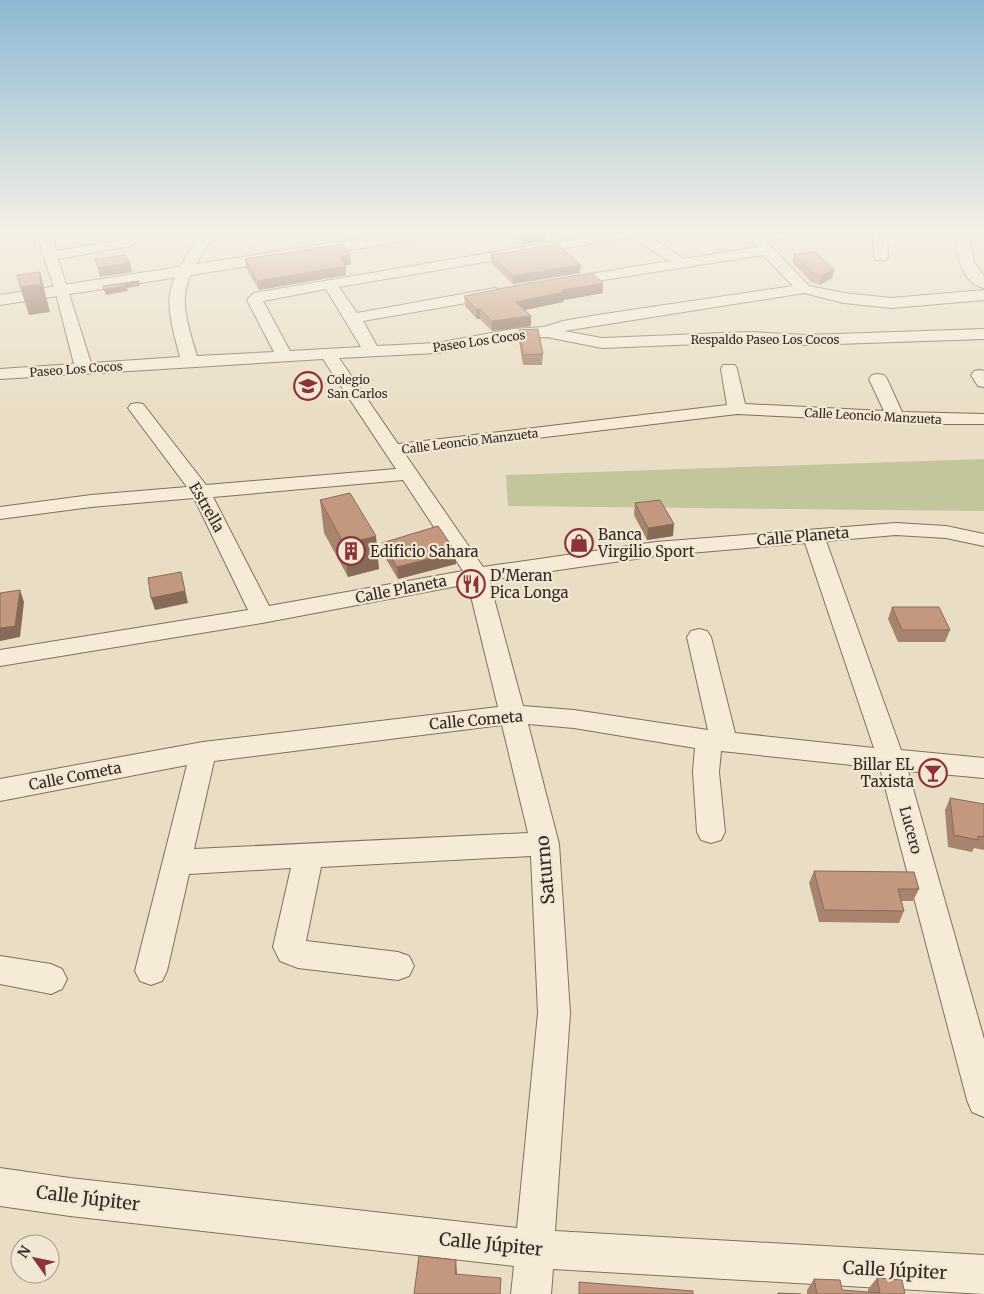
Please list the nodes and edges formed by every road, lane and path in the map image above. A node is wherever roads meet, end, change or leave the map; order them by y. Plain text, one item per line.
1 (35, 294) edge
2 (63, 294) edge
3 (177, 294) edge
4 (269, 294) edge
5 (337, 294) edge
6 (489, 294) edge
7 (767, 294) edge
8 (828, 294) edge
9 (984, 295) edge
10 (0, 300) edge
11 (891, 303) junction
12 (353, 318) junction
13 (546, 332) junction
14 (984, 334) edge
15 (927, 336) junction
16 (372, 352) junction
17 (328, 354) junction
18 (284, 355) junction
19 (190, 360) junction
20 (84, 368) junction
21 (729, 369) dead end
22 (0, 374) edge
23 (878, 380) dead end
24 (137, 408) dead end
25 (737, 409) junction
26 (896, 417) junction
27 (984, 419) edge
28 (392, 450) junction
29 (409, 474) junction
30 (201, 492) junction
31 (0, 513) edge
32 (814, 535) junction
33 (983, 542) edge
34 (476, 574) junction
35 (262, 614) junction
36 (699, 637) dead end
37 (0, 658) edge
38 (513, 714) junction
39 (717, 741) junction
40 (203, 752) junction
41 (891, 759) junction
42 (984, 768) edge
43 (0, 790) edge
44 (712, 832) dead end
45 (545, 844) junction
46 (309, 855) junction
47 (177, 862) junction
48 (398, 966) dead end
49 (0, 970) edge
50 (151, 971) dead end
51 (52, 979) dead end
52 (982, 1081) edge
53 (0, 1186) edge
54 (536, 1249) junction
55 (984, 1275) edge
56 (531, 1294) edge

1 - 10 street
2 - 20 street
3 - 19 street
4 - 18 street
5 - 12 street
6 - 12 street
7 - 13 street, Paseo Los Cocos
8 - 11 street, Paseo Los Cocos
9 - 11 street, Paseo Los Cocos
11 - 15 street
12 - 16 street
13 - 15 street, Respaldo Paseo Los Cocos
13 - 16 street, Paseo Los Cocos
14 - 15 street, Respaldo Paseo Los Cocos
16 - 17 street, Paseo Los Cocos
17 - 18 street, Paseo Los Cocos
17 - 28 street
18 - 19 street, Paseo Los Cocos
19 - 20 street, Paseo Los Cocos
20 - 22 street, Paseo Los Cocos
21 - 25 street
23 - 26 street
24 - 30 street, Estrella
25 - 26 street, Calle Leoncio Manzueta
25 - 28 street, Calle Leoncio Manzueta
26 - 27 street, Calle Leoncio Manzueta
28 - 29 street, Calle Leoncio Manzueta
29 - 30 street, Calle Leoncio Manzueta
29 - 34 street, Saturno
30 - 31 street, Calle Leoncio Manzueta
30 - 35 street, Estrella
32 - 33 street, Calle Planeta
32 - 34 street, Calle Planeta
32 - 41 street, Lucero
34 - 35 street, Calle Planeta
34 - 38 street, Saturno
35 - 37 street, Calle Planeta
36 - 39 street
38 - 39 street, Calle Cometa
38 - 40 street, Calle Cometa
38 - 45 street, Saturno
39 - 41 street, Calle Cometa
39 - 44 street
40 - 43 street, Calle Cometa
40 - 47 street
41 - 42 street, Calle Cometa
41 - 52 street, Lucero
45 - 46 street
45 - 54 street, Saturno
46 - 47 street
46 - 48 street
47 - 50 street
49 - 51 street
53 - 54 street, Calle Júpiter
54 - 55 street, Calle Júpiter
54 - 56 street, Saturno

